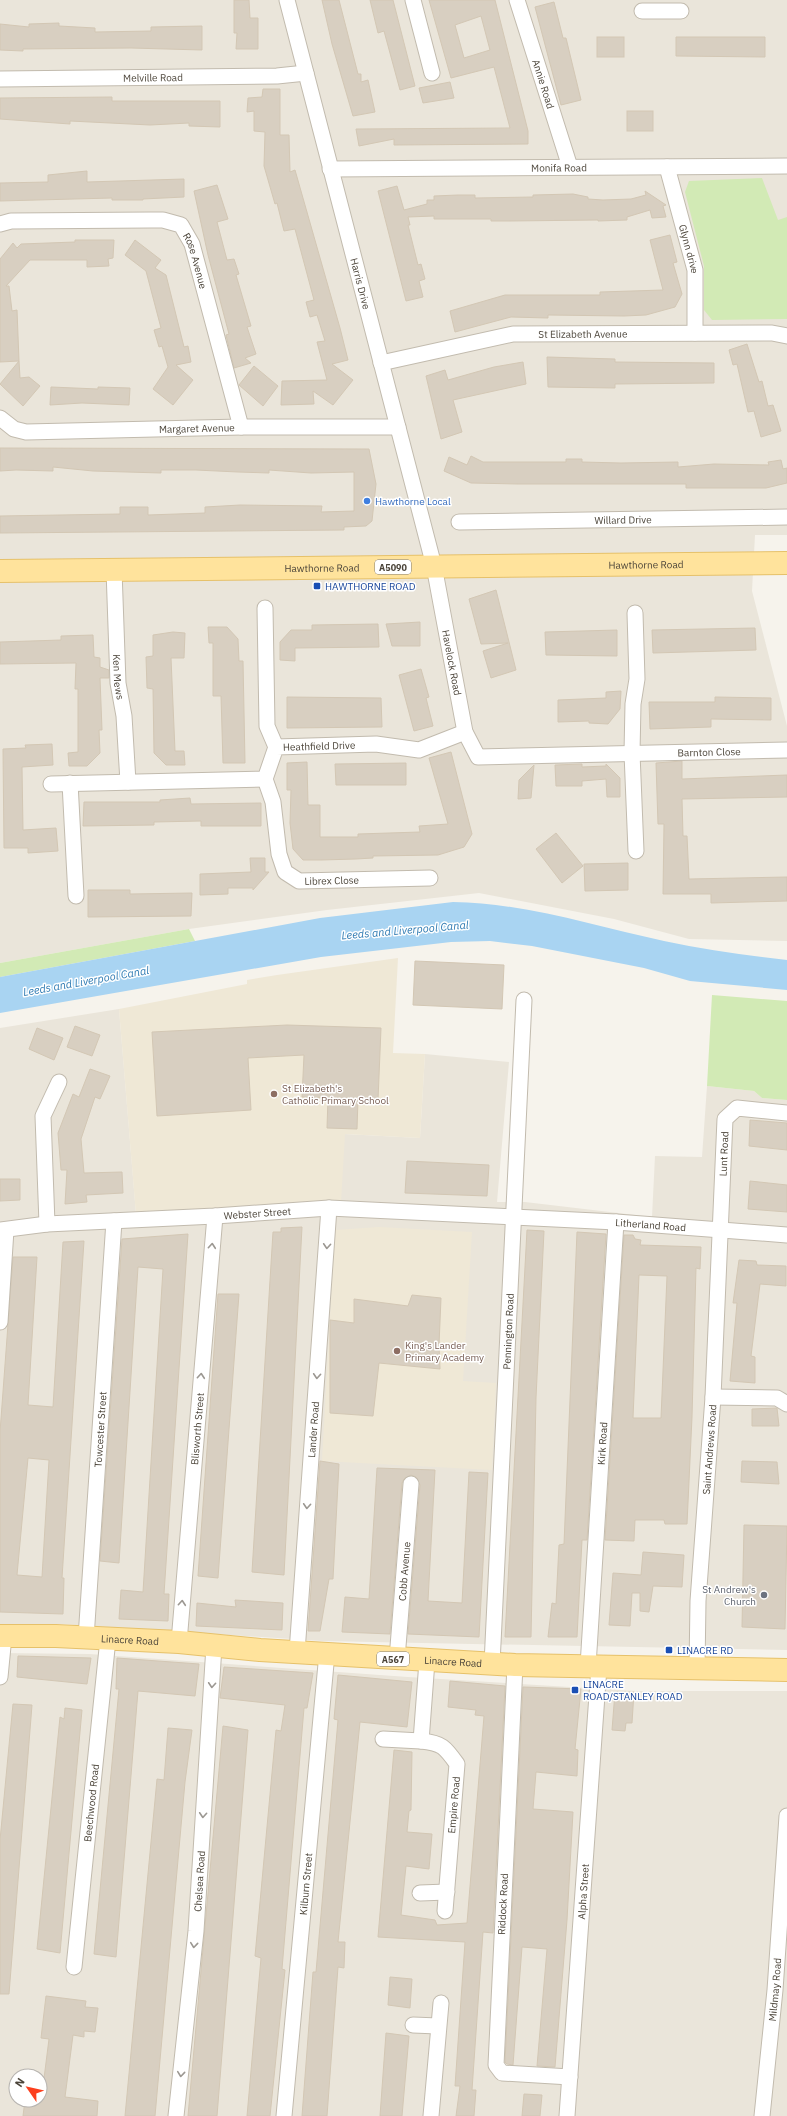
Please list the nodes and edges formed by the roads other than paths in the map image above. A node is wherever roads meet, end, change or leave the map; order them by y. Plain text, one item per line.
1 (287, 0) edge
2 (413, 0) edge
3 (517, 0) edge
4 (659, 6) edge
5 (642, 11) dead end
6 (681, 11) dead end
7 (306, 73) junction
8 (432, 73) dead end
9 (0, 79) edge
10 (667, 166) junction
11 (787, 166) edge
12 (570, 167) junction
13 (330, 169) junction
14 (0, 224) edge
15 (695, 333) junction
16 (787, 336) edge
17 (381, 363) junction
18 (0, 418) edge
19 (241, 427) junction
20 (398, 427) junction
21 (787, 517) edge
22 (459, 522) dead end
23 (787, 563) edge
24 (434, 566) junction
25 (114, 570) junction
26 (0, 571) edge
27 (265, 608) dead end
28 (635, 613) dead end
29 (465, 732) junction
30 (276, 747) junction
31 (787, 750) edge
32 (632, 753) junction
33 (478, 757) joint
34 (265, 779) junction
35 (128, 782) junction
36 (70, 783) junction
37 (51, 784) dead end
38 (636, 851) dead end
39 (430, 878) dead end
40 (76, 896) dead end
41 (524, 1000) dead end
42 (59, 1082) dead end
43 (787, 1113) edge
44 (330, 1208) junction
45 (214, 1216) junction
46 (514, 1217) junction
47 (114, 1221) junction
48 (616, 1222) junction
49 (47, 1224) junction
50 (3, 1230) edge
51 (721, 1231) junction
52 (787, 1235) edge
53 (0, 1322) edge
54 (713, 1397) junction
55 (787, 1404) edge
56 (412, 1484) dead end
57 (2, 1636) edge
58 (86, 1638) junction
59 (108, 1639) junction
60 (179, 1642) junction
61 (214, 1646) junction
62 (297, 1652) junction
63 (327, 1653) junction
64 (397, 1659) junction
65 (427, 1661) junction
66 (492, 1664) junction
67 (515, 1665) junction
68 (593, 1666) junction
69 (697, 1668) junction
70 (787, 1670) edge
71 (0, 1677) edge
72 (383, 1739) dead end
73 (421, 1740) junction
74 (787, 1816) edge
75 (420, 1892) dead end
76 (447, 1892) junction
77 (446, 1911) dead end
78 (74, 1967) dead end
79 (441, 2003) dead end
80 (413, 2025) dead end
81 (438, 2026) junction
82 (570, 2077) junction
83 (176, 2116) edge
84 (284, 2116) edge
85 (431, 2116) edge
86 (566, 2116) edge
87 (762, 2116) edge

1 - 7 street, Harris Drive
2 - 8 street
3 - 12 street, Annie Road
4 - 5 street
4 - 6 street
7 - 9 street, Melville Road
7 - 13 street, Harris Drive
10 - 11 street, Monifa Road
10 - 12 street, Monifa Road
10 - 15 street, Glynn drive
12 - 13 street, Monifa Road
13 - 17 street, Harris Drive
14 - 19 street, Rose Avenue
15 - 16 street, St Elizabeth Avenue
15 - 17 street, St Elizabeth Avenue
17 - 20 street, Harris Drive
18 - 19 street, Margaret Avenue
19 - 20 street, Margaret Avenue
20 - 24 street, Harris Drive
21 - 22 street, Willard Drive
23 - 24 main road, Hawthorne Road / A5090
24 - 25 main road, Hawthorne Road / A5090
24 - 29 street, Havelock Road
25 - 26 main road, Hawthorne Road / A5090
25 - 35 street, Ken Mews
27 - 30 street
28 - 32 street
29 - 30 street, Heathfield Drive
29 - 33 street, Havelock Road
30 - 34 street, Heathfield Drive
31 - 32 street, Barnton Close
32 - 33 street, Barnton Close
32 - 38 street
34 - 35 street
34 - 39 street, Librex Close
35 - 36 street
36 - 37 street
36 - 40 street
41 - 46 street, Pennington Road
42 - 49 street
43 - 51 street, Lunt Road
44 - 45 street, Webster Street
44 - 46 street, Webster Street
44 -> 62 street, Lander Road
45 - 47 street, Webster Street
60 -> 45 street, Blisworth Street
46 - 48 street, Litherland Road
46 - 66 street, Pennington Road
47 - 49 street, Webster Street
47 - 58 street, Towcester Street
48 - 51 street, Litherland Road
48 - 68 street, Kirk Road
49 - 50 street, Webster Street
50 - 53 street
51 - 52 street, Litherland Road
51 - 54 street, Saint Andrews Road
54 - 55 street
54 - 69 street, Saint Andrews Road
56 - 64 street, Cobb Avenue
57 - 58 main road, Linacre Road / A567
57 - 71 street
58 - 59 main road, Linacre Road / A567
59 - 60 main road, Linacre Road / A567
59 - 78 street, Beechwood Road
60 - 61 main road, Linacre Road / A567
61 - 62 main road, Linacre Road / A567
61 -> 83 street, Chelsea Road
62 - 63 main road, Linacre Road / A567
63 - 64 main road, Linacre Road / A567
63 - 84 street, Kilburn Street
64 - 65 main road, Linacre Road / A567
65 - 66 main road, Linacre Road / A567
65 - 73 street
66 - 67 main road, Linacre Road / A567
67 - 68 main road, Linacre Road / A567
67 - 82 street, Riddock Road
68 - 69 main road, Linacre Road / A567
68 - 82 street, Alpha Street
69 - 70 main road, Linacre Road / A567
72 - 73 street, Empire Road
73 - 76 street, Empire Road
74 - 87 street, Mildmay Road
75 - 76 street
76 - 77 street, Empire Road
79 - 81 street
80 - 81 street
81 - 85 street
82 - 86 street, Alpha Street

